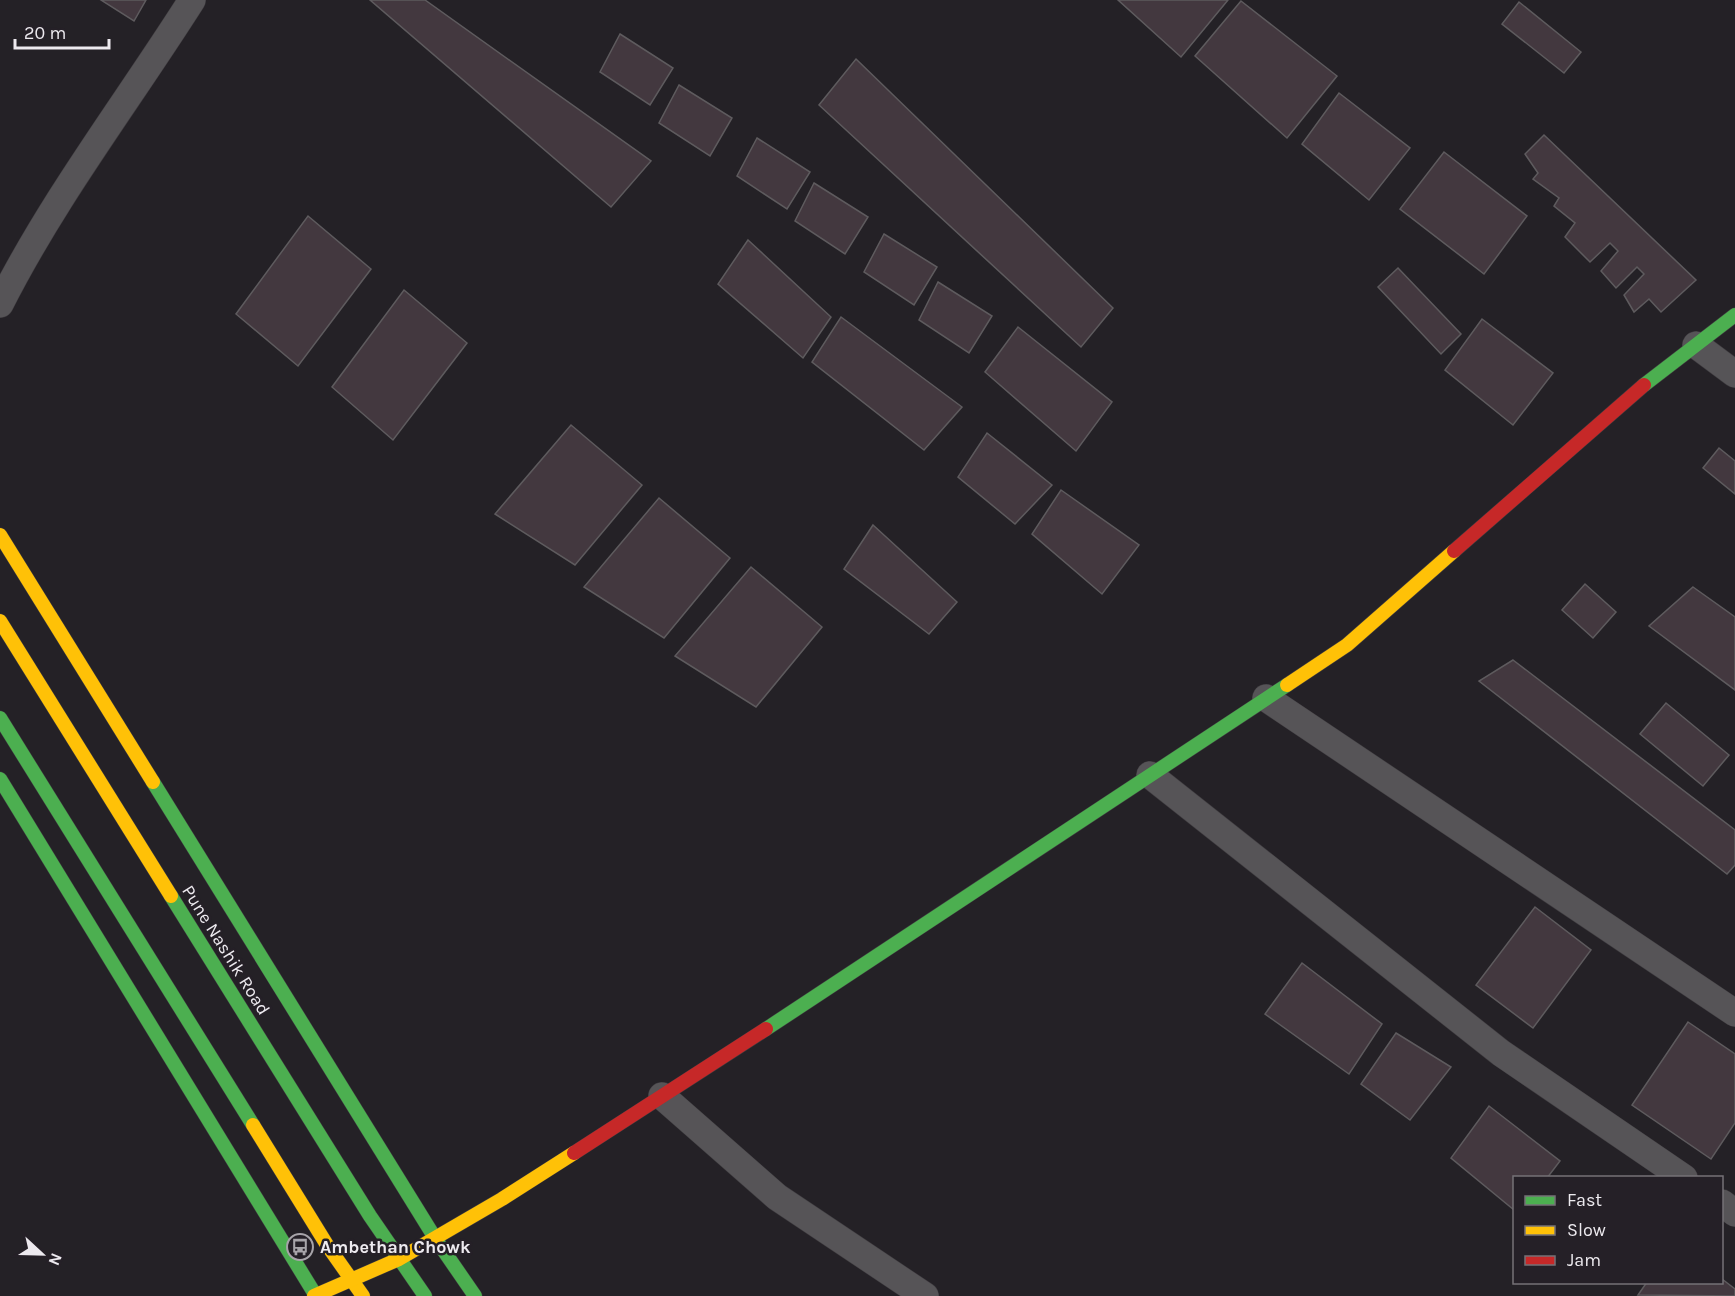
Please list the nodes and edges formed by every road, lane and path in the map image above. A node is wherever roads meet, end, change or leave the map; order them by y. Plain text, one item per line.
1 (192, 0) edge
2 (0, 304) edge
3 (1735, 315) edge
4 (1696, 345) junction
5 (1735, 374) edge
6 (0, 535) edge
7 (0, 621) edge
8 (1266, 698) junction
9 (0, 718) edge
10 (1150, 775) junction
11 (0, 779) edge
12 (1735, 1013) edge
13 (662, 1096) junction
14 (1681, 1176) edge
15 (1723, 1204) edge
16 (1735, 1213) edge
17 (435, 1238) junction
18 (399, 1258) junction
19 (351, 1279) junction
20 (315, 1296) edge
21 (363, 1296) edge
22 (425, 1296) edge
23 (474, 1296) edge
24 (925, 1296) edge

1 - 2 street
3 - 4 main road
4 - 5 street
4 - 8 main road
6 - 17 main road
7 - 18 main road, Pune Nashik Road
8 - 10 main road
8 - 12 street
9 - 19 main road
10 - 13 main road
10 - 14 street
11 - 20 main road
13 - 17 main road
13 - 24 street
15 - 16 street
17 - 18 main road
17 - 23 main road
18 - 19 main road
18 - 22 main road, Pune Nashik Road
19 - 20 main road
19 - 21 main road

